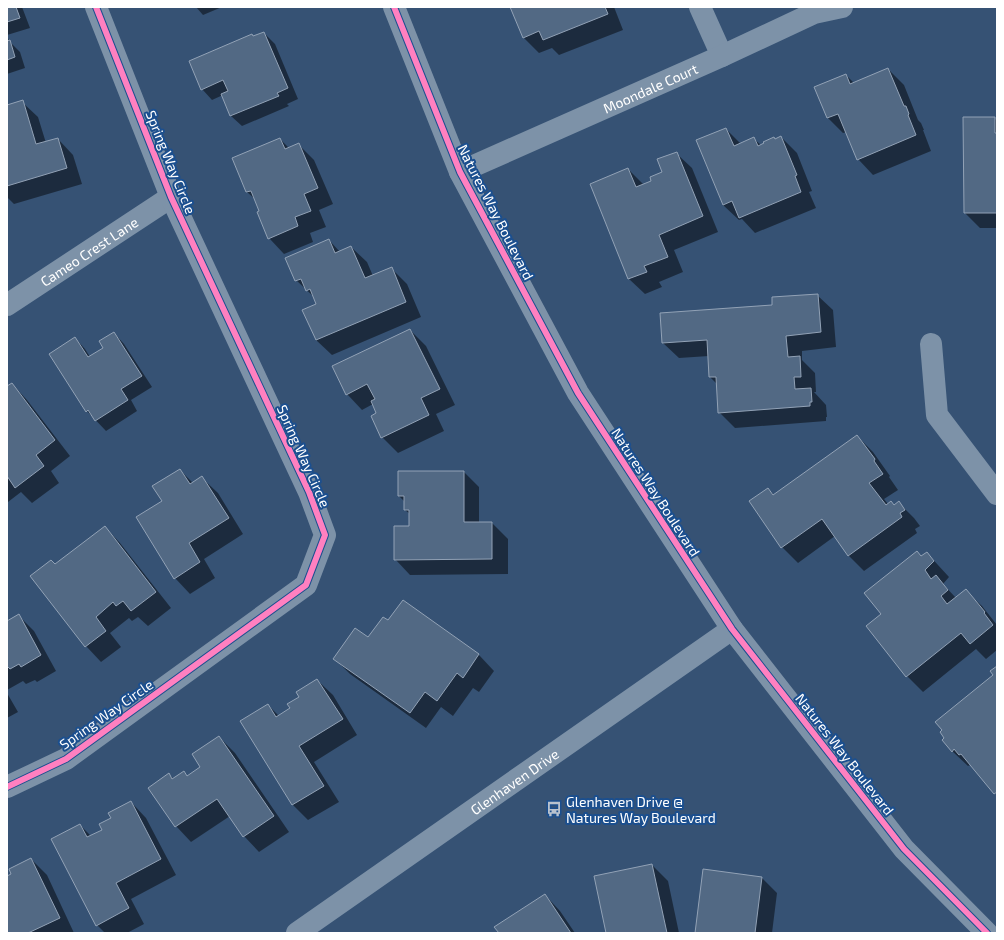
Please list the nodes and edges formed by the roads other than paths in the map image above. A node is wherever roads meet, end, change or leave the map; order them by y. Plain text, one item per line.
1 (96, 7) edge
2 (394, 7) edge
3 (700, 7) edge
4 (842, 7) edge
5 (722, 56) junction
6 (460, 172) junction
7 (170, 197) junction
8 (7, 305) edge
9 (931, 344) dead end
10 (997, 494) edge
11 (732, 629) junction
12 (7, 787) edge
13 (297, 933) edge
14 (987, 933) edge

1 - 7 street, Spring Way Circle
2 - 6 street, Natures Way Boulevard
3 - 5 street
4 - 5 street, Moondale Court
5 - 6 street, Moondale Court
6 - 11 street, Natures Way Boulevard
7 - 8 street, Cameo Crest Lane
7 - 12 street, Spring Way Circle
9 - 10 street
11 - 13 street, Glenhaven Drive
11 - 14 street, Natures Way Boulevard

